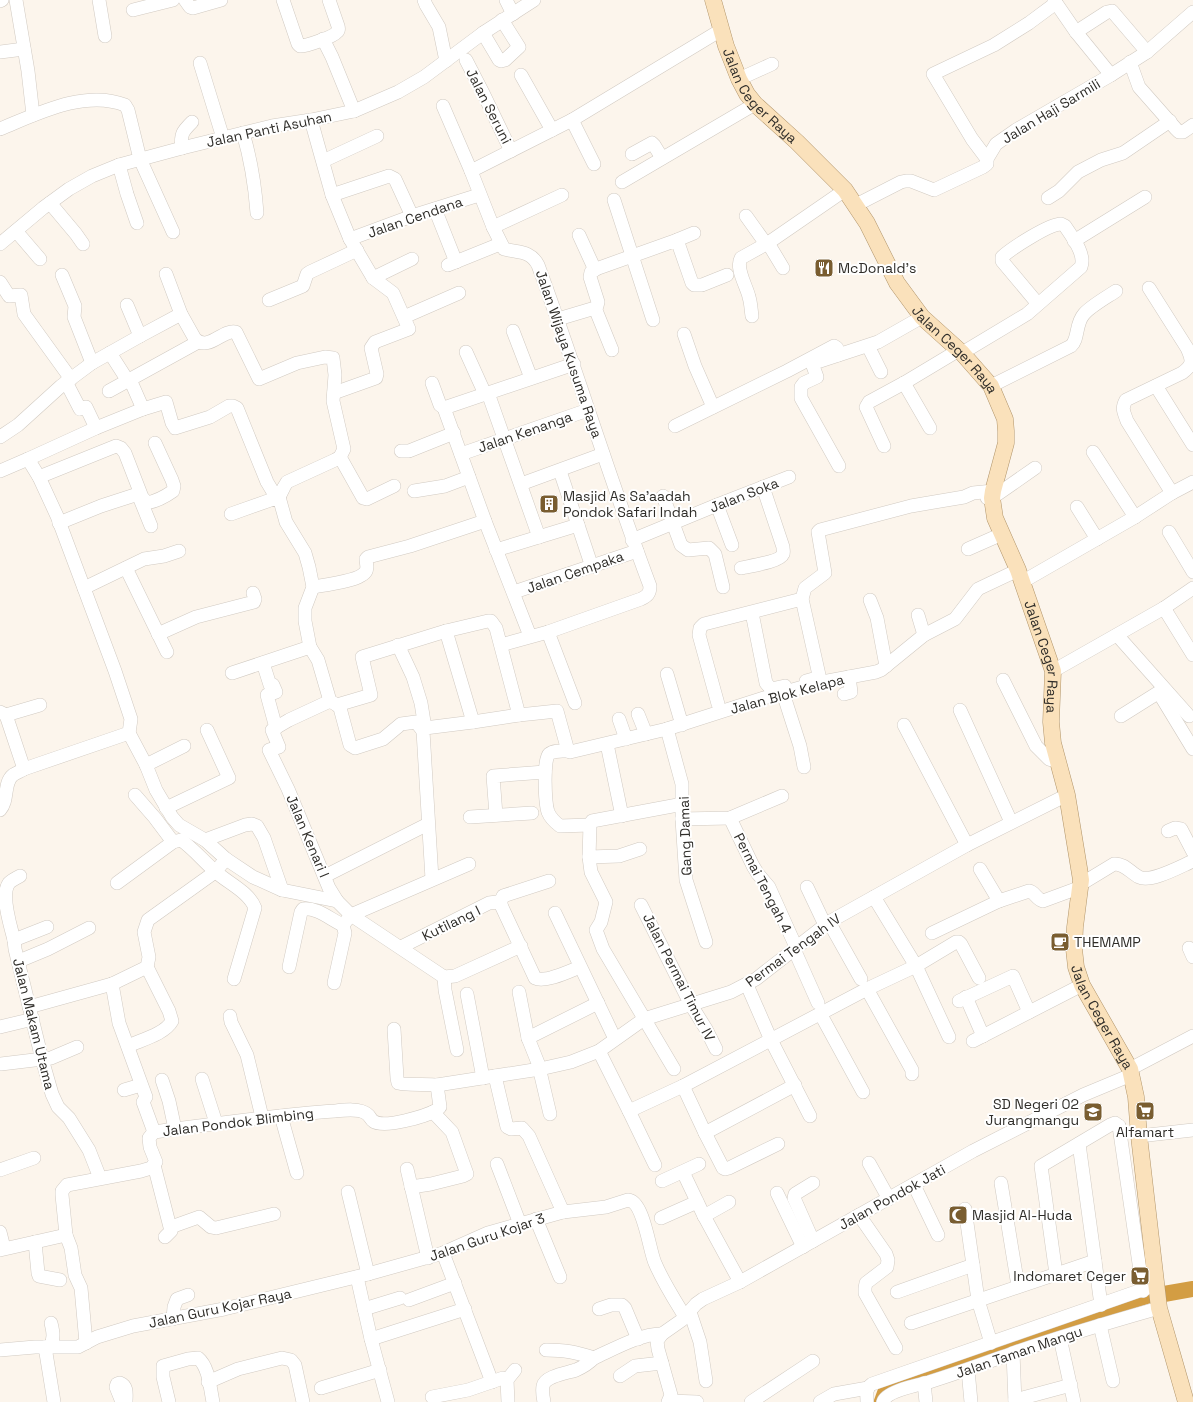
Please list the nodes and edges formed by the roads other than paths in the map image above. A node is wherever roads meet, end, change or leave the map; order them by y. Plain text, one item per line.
1 (16, 0) edge
2 (99, 0) edge
3 (173, 0) edge
4 (186, 0) edge
5 (221, 0) edge
6 (283, 0) edge
7 (329, 0) edge
8 (424, 0) edge
9 (506, 0) edge
10 (534, 0) edge
11 (715, 1) edge
12 (1055, 2) edge
13 (132, 10) dead end
14 (1193, 12) edge
15 (508, 17) junction
16 (721, 30) junction
17 (1076, 32) junction
18 (483, 33) junction
19 (105, 36) dead end
20 (323, 39) junction
21 (24, 49) junction
22 (0, 52) edge
23 (1147, 52) junction
24 (466, 60) dead end
25 (446, 61) junction
26 (1130, 62) junction
27 (200, 63) dead end
28 (772, 64) dead end
29 (521, 75) dead end
30 (1111, 75) junction
31 (739, 79) junction
32 (755, 104) junction
33 (443, 106) dead end
34 (354, 111) junction
35 (32, 115) junction
36 (311, 120) junction
37 (572, 120) junction
38 (192, 122) dead end
39 (1170, 122) junction
40 (1193, 125) edge
41 (0, 129) edge
42 (552, 130) junction
43 (243, 133) junction
44 (377, 136) dead end
45 (223, 138) junction
46 (182, 148) junction
47 (511, 151) junction
48 (632, 154) dead end
49 (662, 158) junction
50 (140, 159) junction
51 (987, 159) junction
52 (323, 162) junction
53 (594, 164) dead end
54 (119, 165) junction
55 (471, 171) junction
56 (622, 182) dead end
57 (845, 190) junction
58 (332, 194) junction
59 (479, 194) junction
60 (562, 195) dead end
61 (1145, 197) dead end
62 (1048, 198) dead end
63 (614, 200) dead end
64 (50, 203) junction
65 (856, 205) junction
66 (435, 209) junction
67 (257, 213) dead end
68 (412, 216) junction
69 (746, 216) dead end
70 (137, 223) dead end
71 (493, 227) junction
72 (16, 231) junction
73 (174, 232) dead end
74 (694, 233) dead end
75 (579, 235) dead end
76 (1, 240) edge
77 (677, 240) junction
78 (1074, 241) junction
79 (767, 243) junction
80 (82, 244) dead end
81 (353, 244) junction
82 (500, 244) junction
83 (632, 257) junction
84 (40, 259) dead end
85 (412, 259) dead end
86 (784, 268) dead end
87 (595, 270) junction
88 (166, 274) dead end
89 (62, 275) dead end
90 (727, 275) dead end
91 (373, 278) junction
92 (0, 282) edge
93 (1149, 288) dead end
94 (1116, 291) dead end
95 (459, 293) dead end
96 (269, 300) dead end
97 (1038, 304) junction
98 (127, 305) dead end
99 (595, 308) junction
100 (181, 314) junction
101 (752, 316) dead end
102 (404, 317) junction
103 (922, 317) junction
104 (558, 319) junction
105 (653, 320) dead end
106 (513, 331) dead end
107 (684, 334) dead end
108 (140, 336) junction
109 (198, 342) junction
110 (868, 346) junction
111 (612, 350) dead end
112 (466, 352) dead end
113 (960, 352) junction
114 (110, 353) junction
115 (838, 356) junction
116 (92, 364) junction
117 (574, 364) junction
118 (881, 372) dead end
119 (531, 378) junction
120 (68, 380) junction
121 (128, 380) junction
122 (432, 383) dead end
123 (904, 383) junction
124 (990, 386) junction
125 (1156, 386) junction
126 (109, 391) dead end
127 (334, 393) junction
128 (486, 394) junction
129 (713, 407) junction
130 (444, 408) junction
131 (143, 409) junction
132 (588, 410) junction
133 (675, 426) dead end
134 (96, 428) junction
135 (930, 428) dead end
136 (454, 433) junction
137 (0, 437) edge
138 (505, 439) junction
139 (156, 443) dead end
140 (1193, 445) edge
141 (884, 446) dead end
142 (401, 451) dead end
143 (1093, 452) dead end
144 (461, 454) junction
145 (603, 454) junction
146 (340, 457) junction
147 (28, 459) junction
148 (839, 466) dead end
149 (1036, 468) dead end
150 (560, 470) junction
151 (0, 471) edge
152 (39, 477) junction
153 (789, 477) dead end
154 (469, 478) junction
155 (1193, 482) edge
156 (521, 484) junction
157 (137, 485) junction
158 (394, 486) dead end
159 (763, 487) junction
160 (414, 491) dead end
161 (1172, 493) junction
162 (994, 494) junction
163 (663, 496) dead end
164 (279, 498) junction
165 (717, 505) junction
166 (1077, 507) dead end
167 (231, 514) dead end
168 (1134, 517) junction
169 (58, 519) junction
170 (485, 521) junction
171 (672, 523) junction
172 (578, 524) junction
173 (151, 526) dead end
174 (1169, 532) dead end
175 (1002, 534) junction
176 (539, 536) junction
177 (1097, 539) junction
178 (634, 545) junction
179 (732, 545) dead end
180 (968, 549) dead end
181 (496, 550) junction
182 (179, 551) dead end
183 (592, 566) junction
184 (126, 568) junction
185 (740, 568) dead end
186 (1193, 572) edge
187 (1020, 576) junction
188 (723, 587) dead end
189 (84, 588) junction
190 (313, 588) junction
191 (1193, 588) edge
192 (514, 592) junction
193 (253, 593) dead end
194 (802, 599) junction
195 (870, 600) dead end
196 (1164, 608) junction
197 (752, 613) junction
198 (918, 615) dead end
199 (446, 631) junction
200 (548, 632) junction
201 (158, 634) junction
202 (924, 635) junction
203 (1117, 635) junction
204 (530, 636) junction
205 (398, 645) junction
206 (501, 645) junction
207 (310, 647) junction
208 (167, 652) dead end
209 (1193, 655) edge
210 (263, 663) junction
211 (886, 666) junction
212 (1053, 671) junction
213 (232, 674) dead end
214 (666, 674) dead end
215 (849, 677) junction
216 (1003, 680) dead end
217 (1161, 691) junction
218 (783, 693) junction
219 (844, 694) dead end
220 (334, 703) junction
221 (575, 703) dead end
222 (718, 704) dead end
223 (40, 705) dead end
224 (960, 710) dead end
225 (3, 713) edge
226 (519, 714) junction
227 (638, 714) dead end
228 (1121, 716) dead end
229 (1189, 716) dead end
230 (619, 719) dead end
231 (473, 722) junction
232 (682, 725) junction
233 (904, 725) dead end
234 (276, 728) junction
235 (424, 729) junction
236 (667, 729) junction
237 (207, 730) dead end
238 (129, 733) junction
239 (646, 734) junction
240 (626, 739) junction
241 (607, 744) junction
242 (184, 746) dead end
243 (1193, 748) edge
244 (568, 750) junction
245 (1058, 762) junction
246 (146, 765) junction
247 (804, 767) dead end
248 (24, 769) junction
249 (545, 772) junction
250 (135, 795) dead end
251 (1067, 795) junction
252 (782, 796) dead end
253 (682, 804) junction
254 (166, 808) junction
255 (0, 810) edge
256 (496, 814) junction
257 (532, 814) dead end
258 (622, 816) junction
259 (470, 817) dead end
260 (730, 818) junction
261 (682, 819) junction
262 (1011, 822) junction
263 (428, 824) junction
264 (590, 825) junction
265 (1168, 830) dead end
266 (181, 836) junction
267 (205, 840) junction
268 (967, 845) junction
269 (640, 849) dead end
270 (1193, 852) edge
271 (589, 857) junction
272 (226, 859) junction
273 (1193, 861) edge
274 (469, 864) dead end
275 (980, 868) dead end
276 (215, 872) junction
277 (20, 876) dead end
278 (325, 876) junction
279 (432, 879) junction
280 (549, 881) dead end
281 (1081, 881) junction
282 (116, 883) dead end
283 (807, 887) dead end
284 (282, 890) junction
285 (874, 897) junction
286 (337, 901) junction
287 (998, 901) junction
288 (642, 904) dead end
289 (501, 905) junction
290 (555, 913) dead end
291 (347, 921) junction
292 (827, 923) junction
293 (48, 927) dead end
294 (89, 928) dead end
295 (932, 933) dead end
296 (14, 940) junction
297 (706, 942) dead end
298 (520, 946) junction
299 (401, 947) junction
300 (795, 948) junction
301 (913, 960) junction
302 (19, 961) junction
303 (147, 967) junction
304 (289, 967) dead end
305 (580, 967) junction
306 (444, 977) junction
307 (979, 978) dead end
308 (234, 979) dead end
309 (334, 982) dead end
310 (112, 984) junction
311 (747, 984) junction
312 (864, 984) junction
313 (1082, 985) junction
314 (518, 992) dead end
315 (467, 994) dead end
316 (598, 1003) junction
317 (691, 1005) junction
318 (819, 1009) junction
319 (1030, 1012) junction
320 (31, 1013) junction
321 (230, 1016) dead end
322 (644, 1019) junction
323 (0, 1027) edge
324 (394, 1029) dead end
325 (1193, 1036) edge
326 (949, 1037) dead end
327 (528, 1038) junction
328 (616, 1039) junction
329 (771, 1040) junction
330 (128, 1046) junction
331 (77, 1047) dead end
332 (716, 1049) dead end
333 (457, 1050) dead end
334 (599, 1051) junction
335 (42, 1059) junction
336 (2, 1064) dead end
337 (540, 1069) junction
338 (674, 1069) dead end
339 (1130, 1072) junction
340 (912, 1074) dead end
341 (489, 1077) junction
342 (202, 1079) dead end
343 (162, 1080) dead end
344 (141, 1085) junction
345 (437, 1085) junction
346 (795, 1085) junction
347 (683, 1086) junction
348 (124, 1090) dead end
349 (864, 1092) dead end
350 (629, 1111) junction
351 (433, 1112) junction
352 (550, 1114) dead end
353 (281, 1116) junction
354 (810, 1116) dead end
355 (262, 1117) junction
356 (216, 1124) junction
357 (1119, 1126) junction
358 (1138, 1128) junction
359 (175, 1129) junction
360 (1193, 1130) edge
361 (154, 1132) junction
362 (705, 1133) junction
363 (778, 1144) dead end
364 (1078, 1144) junction
365 (34, 1158) dead end
366 (869, 1163) dead end
367 (497, 1164) dead end
368 (699, 1164) dead end
369 (154, 1165) junction
370 (655, 1165) dead end
371 (407, 1169) dead end
372 (0, 1170) edge
373 (683, 1172) junction
374 (297, 1173) dead end
375 (100, 1178) junction
376 (662, 1181) dead end
377 (813, 1183) dead end
378 (1001, 1183) dead end
379 (914, 1185) junction
380 (411, 1187) junction
381 (348, 1192) dead end
382 (777, 1193) dead end
383 (889, 1199) junction
384 (697, 1202) junction
385 (728, 1202) dead end
386 (964, 1209) dead end
387 (563, 1212) junction
388 (274, 1214) dead end
389 (704, 1216) junction
390 (859, 1216) junction
391 (660, 1218) dead end
392 (536, 1219) junction
393 (520, 1224) junction
394 (0, 1232) edge
395 (66, 1235) junction
396 (938, 1235) dead end
397 (35, 1242) junction
398 (808, 1244) junction
399 (2, 1249) edge
400 (443, 1254) junction
401 (428, 1258) junction
402 (1095, 1261) junction
403 (973, 1265) junction
404 (1056, 1274) junction
405 (362, 1276) junction
406 (560, 1276) dead end
407 (60, 1280) dead end
408 (455, 1282) junction
409 (740, 1282) junction
410 (1018, 1286) junction
411 (1152, 1288) junction
412 (897, 1292) dead end
413 (188, 1296) dead end
414 (978, 1300) junction
415 (1101, 1305) junction
416 (1159, 1307) junction
417 (465, 1309) junction
418 (599, 1309) dead end
419 (364, 1310) junction
420 (688, 1315) junction
421 (173, 1319) junction
422 (51, 1323) dead end
423 (911, 1323) dead end
424 (1100, 1325) junction
425 (662, 1334) junction
426 (1060, 1338) junction
427 (371, 1339) junction
428 (638, 1339) junction
429 (990, 1340) junction
430 (86, 1343) junction
431 (47, 1347) junction
432 (896, 1348) dead end
433 (0, 1350) edge
434 (546, 1350) dead end
435 (1013, 1353) junction
436 (594, 1358) junction
437 (813, 1361) dead end
438 (662, 1363) junction
439 (206, 1368) junction
440 (238, 1369) junction
441 (380, 1370) junction
442 (968, 1370) junction
443 (620, 1376) dead end
444 (706, 1381) dead end
445 (1113, 1381) dead end
446 (208, 1382) junction
447 (492, 1382) junction
448 (924, 1383) junction
449 (1070, 1385) junction
450 (321, 1388) dead end
451 (868, 1388) junction
452 (432, 1396) dead end
453 (834, 1398) edge
454 (1015, 1401) edge
455 (54, 1402) edge
456 (122, 1402) edge
457 (126, 1402) edge
458 (169, 1402) edge
459 (213, 1402) edge
460 (303, 1402) edge
461 (388, 1402) edge
462 (508, 1402) edge
463 (544, 1402) edge
464 (669, 1402) edge
465 (697, 1402) edge
466 (751, 1402) edge
467 (820, 1402) edge
468 (867, 1402) edge
469 (883, 1402) edge
470 (926, 1402) edge
471 (971, 1402) edge
472 (1074, 1402) edge
473 (1186, 1402) edge

1 - 21 street
2 - 19 street
3 - 13 street
4 - 5 street
6 - 20 street
7 - 20 street
8 - 25 street
9 - 15 street
10 - 15 street, Jalan Panti Asuhan
11 - 16 main road, Jalan Ceger Raya
12 - 17 street
12 - 51 street
14 - 23 street, Jalan Haji Sarmili
15 - 18 street, Jalan Panti Asuhan
15 - 18 street
16 - 31 main road, Jalan Ceger Raya
16 - 37 street
17 - 23 street
17 - 30 street
18 - 25 street, Jalan Panti Asuhan
20 - 34 street
21 - 22 street
21 - 35 street
23 - 26 street, Jalan Haji Sarmili
24 - 47 street, Jalan Seruni
25 - 34 street, Jalan Panti Asuhan
26 - 30 street, Jalan Haji Sarmili
26 - 39 street
27 - 45 street
28 - 31 street
29 - 42 street
30 - 51 street, Jalan Haji Sarmili
31 - 32 main road, Jalan Ceger Raya
32 - 49 street
32 - 57 main road, Jalan Ceger Raya
33 - 55 street
34 - 36 street, Jalan Panti Asuhan
35 - 41 street
35 - 50 street
36 - 43 street, Jalan Panti Asuhan
36 - 52 street
37 - 42 street
37 - 53 street
38 - 46 street
39 - 40 street
39 - 62 street
42 - 47 street
43 - 45 street, Jalan Panti Asuhan
43 - 67 street
44 - 52 street
45 - 46 street, Jalan Panti Asuhan
46 - 50 street, Jalan Panti Asuhan
47 - 55 street
48 - 49 street
49 - 56 street
50 - 54 street, Jalan Panti Asuhan
50 - 73 street
51 - 65 street, Jalan Haji Sarmili
52 - 58 street
54 - 64 street, Jalan Panti Asuhan
54 - 70 street
55 - 59 street
57 - 65 main road, Jalan Ceger Raya
57 - 79 street
58 - 68 street
58 - 81 street
59 - 66 street, Jalan Cendana
59 - 71 street
60 - 71 street
61 - 78 street
63 - 83 street
64 - 72 street, Jalan Panti Asuhan
64 - 80 street
65 - 103 main road, Jalan Ceger Raya
66 - 68 street, Jalan Cendana
66 - 82 street
68 - 81 street, Jalan Cendana
69 - 79 street
71 - 82 street
72 - 76 street, Jalan Panti Asuhan
72 - 84 street
74 - 77 street
75 - 87 street
77 - 83 street
77 - 90 street
78 - 97 street
78 - 97 street
79 - 86 street
79 - 101 street
81 - 91 street
81 - 96 street, Jalan Cendana
82 - 104 street, Jalan Wijaya Kusuma Raya
83 - 87 street
83 - 105 street
85 - 91 street
87 - 99 street
88 - 100 street
89 - 116 street
91 - 102 street
92 - 120 street
93 - 125 street
94 - 124 street
95 - 102 street
97 - 113 street
98 - 108 street
99 - 104 street
99 - 111 street
100 - 108 street
100 - 109 street
102 - 127 street
103 - 110 street
103 - 113 main road, Jalan Ceger Raya
104 - 117 street, Jalan Wijaya Kusuma Raya
106 - 119 street
107 - 129 street
108 - 114 street
109 - 121 street
109 - 127 street
110 - 115 street
110 - 118 street
112 - 128 street
113 - 123 street
113 - 124 main road, Jalan Ceger Raya
114 - 116 street
114 - 121 street
115 - 129 street
115 - 148 street
116 - 120 street
117 - 119 street
117 - 132 street, Jalan Wijaya Kusuma Raya
119 - 128 street
120 - 134 street
120 - 137 street
121 - 126 street
121 - 131 street
122 - 130 street
123 - 135 street
123 - 141 street
124 - 162 main road, Jalan Ceger Raya
125 - 140 street
125 - 161 street
127 - 146 street
128 - 130 street
128 - 138 street
129 - 133 street
130 - 136 street
131 - 134 street
131 - 164 street
132 - 138 street, Jalan Kenanga
132 - 145 street, Jalan Wijaya Kusuma Raya
134 - 147 street
136 - 142 street
136 - 144 street
138 - 144 street, Jalan Kenanga
138 - 156 street
139 - 157 street
143 - 168 street
144 - 154 street
145 - 150 street
145 - 178 street, Jalan Wijaya Kusuma Raya
146 - 158 street
146 - 164 street
147 - 151 street
147 - 152 street
149 - 162 street
150 - 156 street
150 - 172 street
152 - 157 street
152 - 169 street
153 - 159 street, Jalan Soka
154 - 160 street
154 - 170 street
155 - 161 street, Jalan Blok Kelapa
156 - 176 street
157 - 169 street
159 - 165 street, Jalan Soka
159 - 185 street
161 - 168 street, Jalan Blok Kelapa
162 - 175 main road, Jalan Ceger Raya
162 - 194 street
163 - 171 street
164 - 167 street
164 - 190 street
165 - 171 street, Jalan Soka
165 - 179 street
166 - 177 street
168 - 177 street, Jalan Blok Kelapa
169 - 173 street
169 - 189 street
170 - 181 street
170 - 190 street
171 - 178 street, Jalan Soka
171 - 188 street
172 - 176 street
172 - 183 street
174 - 186 street
175 - 180 street
175 - 187 main road, Jalan Ceger Raya
176 - 181 street
177 - 187 street, Jalan Blok Kelapa
178 - 183 street, Jalan Cempaka
178 - 200 street, Jalan Wijaya Kusuma Raya
181 - 192 street
182 - 184 street
183 - 192 street, Jalan Cempaka
184 - 189 street
184 - 201 street
187 - 202 street, Jalan Blok Kelapa
187 - 212 main road, Jalan Ceger Raya
189 - 238 street
190 - 207 street
191 - 196 street
192 - 204 street
193 - 201 street
194 - 197 street
194 - 197 street
195 - 211 street
196 - 203 street
196 - 209 street
197 - 222 street
198 - 202 street
199 - 205 street
199 - 206 street
199 - 231 street
200 - 204 street, Jalan Wijaya Kusuma Raya
200 - 221 street
201 - 208 street
202 - 211 street, Jalan Blok Kelapa
203 - 212 street
203 - 217 street
204 - 206 street, Jalan Wijaya Kusuma Raya
205 - 220 street
205 - 235 street
206 - 226 street
207 - 210 street
207 - 220 street
210 - 213 street
210 - 234 street
211 - 215 street, Jalan Blok Kelapa
212 - 245 main road, Jalan Ceger Raya
214 - 232 street
215 - 218 street, Jalan Blok Kelapa
215 - 219 street
216 - 245 street
217 - 228 street
217 - 229 street
217 - 243 street
218 - 232 street, Jalan Blok Kelapa
218 - 247 street
220 - 234 street
220 - 235 street
223 - 225 street
224 - 262 street
225 - 248 street
226 - 231 street
226 - 244 street
227 - 239 street
230 - 240 street
231 - 235 street
232 - 236 street, Jalan Blok Kelapa
233 - 268 street
234 - 278 street, Jalan Kenari I
235 - 263 street
236 - 239 street, Jalan Blok Kelapa
236 - 253 street, Gang Damai
237 - 254 street
238 - 246 street
238 - 248 street
239 - 240 street, Jalan Blok Kelapa
240 - 241 street, Jalan Blok Kelapa
241 - 244 street, Jalan Blok Kelapa
241 - 258 street
242 - 246 street
244 - 249 street, Jalan Blok Kelapa
245 - 251 main road, Jalan Ceger Raya
246 - 254 street
248 - 255 street
249 - 256 street
249 - 264 street
250 - 266 street
251 - 262 street, Permai Tengah IV
251 - 281 main road, Jalan Ceger Raya
252 - 260 street
253 - 258 street
253 - 261 street, Gang Damai
254 - 266 street
256 - 257 street
256 - 259 street
258 - 264 street
260 - 261 street
260 - 300 street, Permai Tengah 4
261 - 297 street, Gang Damai
262 - 268 street, Permai Tengah IV
263 - 278 street
263 - 279 street
264 - 271 street
265 - 270 street
266 - 267 street
266 - 276 street
266 - 282 street
267 - 272 street
267 - 284 street
268 - 285 street, Permai Tengah IV
269 - 271 street
271 - 322 street
272 - 276 street
272 - 284 street
273 - 281 street
274 - 279 street
275 - 287 street
276 - 303 street
276 - 308 street
277 - 296 street
278 - 286 street, Jalan Kenari I
279 - 291 street
280 - 289 street
281 - 287 street
281 - 313 main road, Jalan Ceger Raya
283 - 292 street
284 - 286 street
285 - 292 street, Permai Tengah IV
285 - 301 street
286 - 291 street, Jalan Kenari I
287 - 295 street
288 - 317 street, Jalan Permai Timur IV
289 - 298 street
289 - 299 street, Kutilang I
290 - 305 street
291 - 299 street
291 - 304 street
291 - 309 street
292 - 300 street, Permai Tengah IV
292 - 312 street
293 - 296 street, Jalan Makam Utama
294 - 302 street
296 - 302 street, Jalan Makam Utama
298 - 305 street
298 - 306 street
299 - 306 street
300 - 311 street, Permai Tengah IV
300 - 318 street, Permai Tengah 4
301 - 307 street
301 - 312 street
301 - 326 street
302 - 320 street, Jalan Makam Utama
303 - 310 street
303 - 330 street
305 - 316 street
306 - 333 street
310 - 320 street
310 - 330 street
311 - 317 street, Permai Tengah IV
311 - 329 street
312 - 318 street
312 - 340 street
313 - 319 street
313 - 339 main road, Jalan Ceger Raya
314 - 327 street
315 - 341 street
316 - 327 street
316 - 328 street
317 - 322 street, Permai Tengah IV
317 - 332 street, Jalan Permai Timur IV
318 - 329 street
318 - 349 street, Permai Tengah 4
319 - 319 street
320 - 323 street
320 - 335 street, Jalan Makam Utama
321 - 355 street
322 - 328 street, Permai Tengah IV
322 - 338 street
324 - 345 street
325 - 339 street, Jalan Pondok Jati
327 - 337 street
328 - 334 street, Permai Tengah IV
329 - 346 street
329 - 347 street
330 - 344 street
331 - 335 street
334 - 337 street, Permai Tengah IV
334 - 350 street
335 - 336 street
335 - 375 street, Jalan Makam Utama
337 - 341 street, Permai Tengah IV
337 - 352 street
339 - 358 main road, Jalan Ceger Raya
339 - 379 street, Jalan Pondok Jati
341 - 345 street, Permai Tengah IV
341 - 387 street
342 - 356 street
343 - 359 street
344 - 348 street
344 - 361 street
345 - 351 street
346 - 354 street
346 - 362 street
347 - 350 street
347 - 362 street
350 - 370 street
351 - 353 street, Jalan Pondok Blimbing
351 - 380 street
353 - 355 street, Jalan Pondok Blimbing
353 - 374 street
355 - 356 street, Jalan Pondok Blimbing
356 - 359 street, Jalan Pondok Blimbing
357 - 358 street
357 - 364 street
357 - 411 street
358 - 360 street
358 - 411 main road, Jalan Ceger Raya
359 - 361 street, Jalan Pondok Blimbing
361 - 369 street, Jalan Pondok Blimbing
362 - 363 street
364 - 402 street
364 - 404 street
365 - 372 street
366 - 383 street
367 - 393 street
368 - 373 street
369 - 375 street
369 - 388 street
371 - 380 street
373 - 376 street
373 - 384 street
375 - 395 street
377 - 398 street
378 - 410 street
379 - 383 street, Jalan Pondok Jati
379 - 396 street
380 - 401 street
381 - 405 street
382 - 398 street
383 - 390 street, Jalan Pondok Jati
384 - 389 street
384 - 391 street
385 - 389 street
386 - 403 street
387 - 392 street, Jalan Guru Kojar 3
387 - 420 street, Jalan Guru Kojar 3
389 - 409 street
390 - 398 street, Jalan Pondok Jati
390 - 432 street
392 - 393 street, Jalan Guru Kojar 3
392 - 406 street
393 - 400 street, Jalan Guru Kojar 3
394 - 399 street
395 - 397 street
395 - 430 street
397 - 399 street
397 - 407 street
398 - 409 street, Jalan Pondok Jati
400 - 401 street, Jalan Guru Kojar 3
400 - 408 street
401 - 405 street, Jalan Guru Kojar 3
402 - 404 street
402 - 415 street
403 - 412 street
403 - 414 street
404 - 410 street
405 - 419 street
405 - 421 street, Jalan Guru Kojar Raya
408 - 417 street
408 - 419 street
409 - 420 street, Jalan Pondok Jati
410 - 414 street
411 - 415 street
411 - 416 main road, Jalan Ceger Raya
413 - 421 street
414 - 423 street
414 - 429 street
415 - 429 street
416 - 424 street, Jalan Taman Mangu
416 - 473 main road, Jalan Ceger Raya
417 - 427 street
417 - 447 street
418 - 428 street
419 - 427 street
420 - 425 street, Jalan Pondok Jati
420 - 444 street
421 - 430 street, Jalan Guru Kojar Raya
422 - 431 street
424 - 426 street, Jalan Taman Mangu
424 - 445 street
425 - 428 street
425 - 438 street
426 - 435 street, Jalan Taman Mangu
426 - 449 street
427 - 441 street
428 - 436 street
429 - 451 street
430 - 431 street, Jalan Guru Kojar Raya
431 - 433 street, Jalan Guru Kojar Raya
431 - 455 street
434 - 436 street
435 - 442 street, Jalan Taman Mangu
435 - 454 street
436 - 463 street
437 - 466 street
438 - 443 street
438 - 464 street
439 - 440 street
439 - 446 street
439 - 458 street
440 - 446 street
440 - 460 street
441 - 450 street
441 - 461 street
442 - 448 street, Jalan Taman Mangu
442 - 471 street
446 - 459 street
447 - 452 street
447 - 462 street
448 - 469 street, Jalan Taman Mangu
448 - 470 street
449 - 454 street
449 - 472 street
451 - 453 street
451 - 468 street
453 - 467 street
456 - 457 street
464 - 465 street

